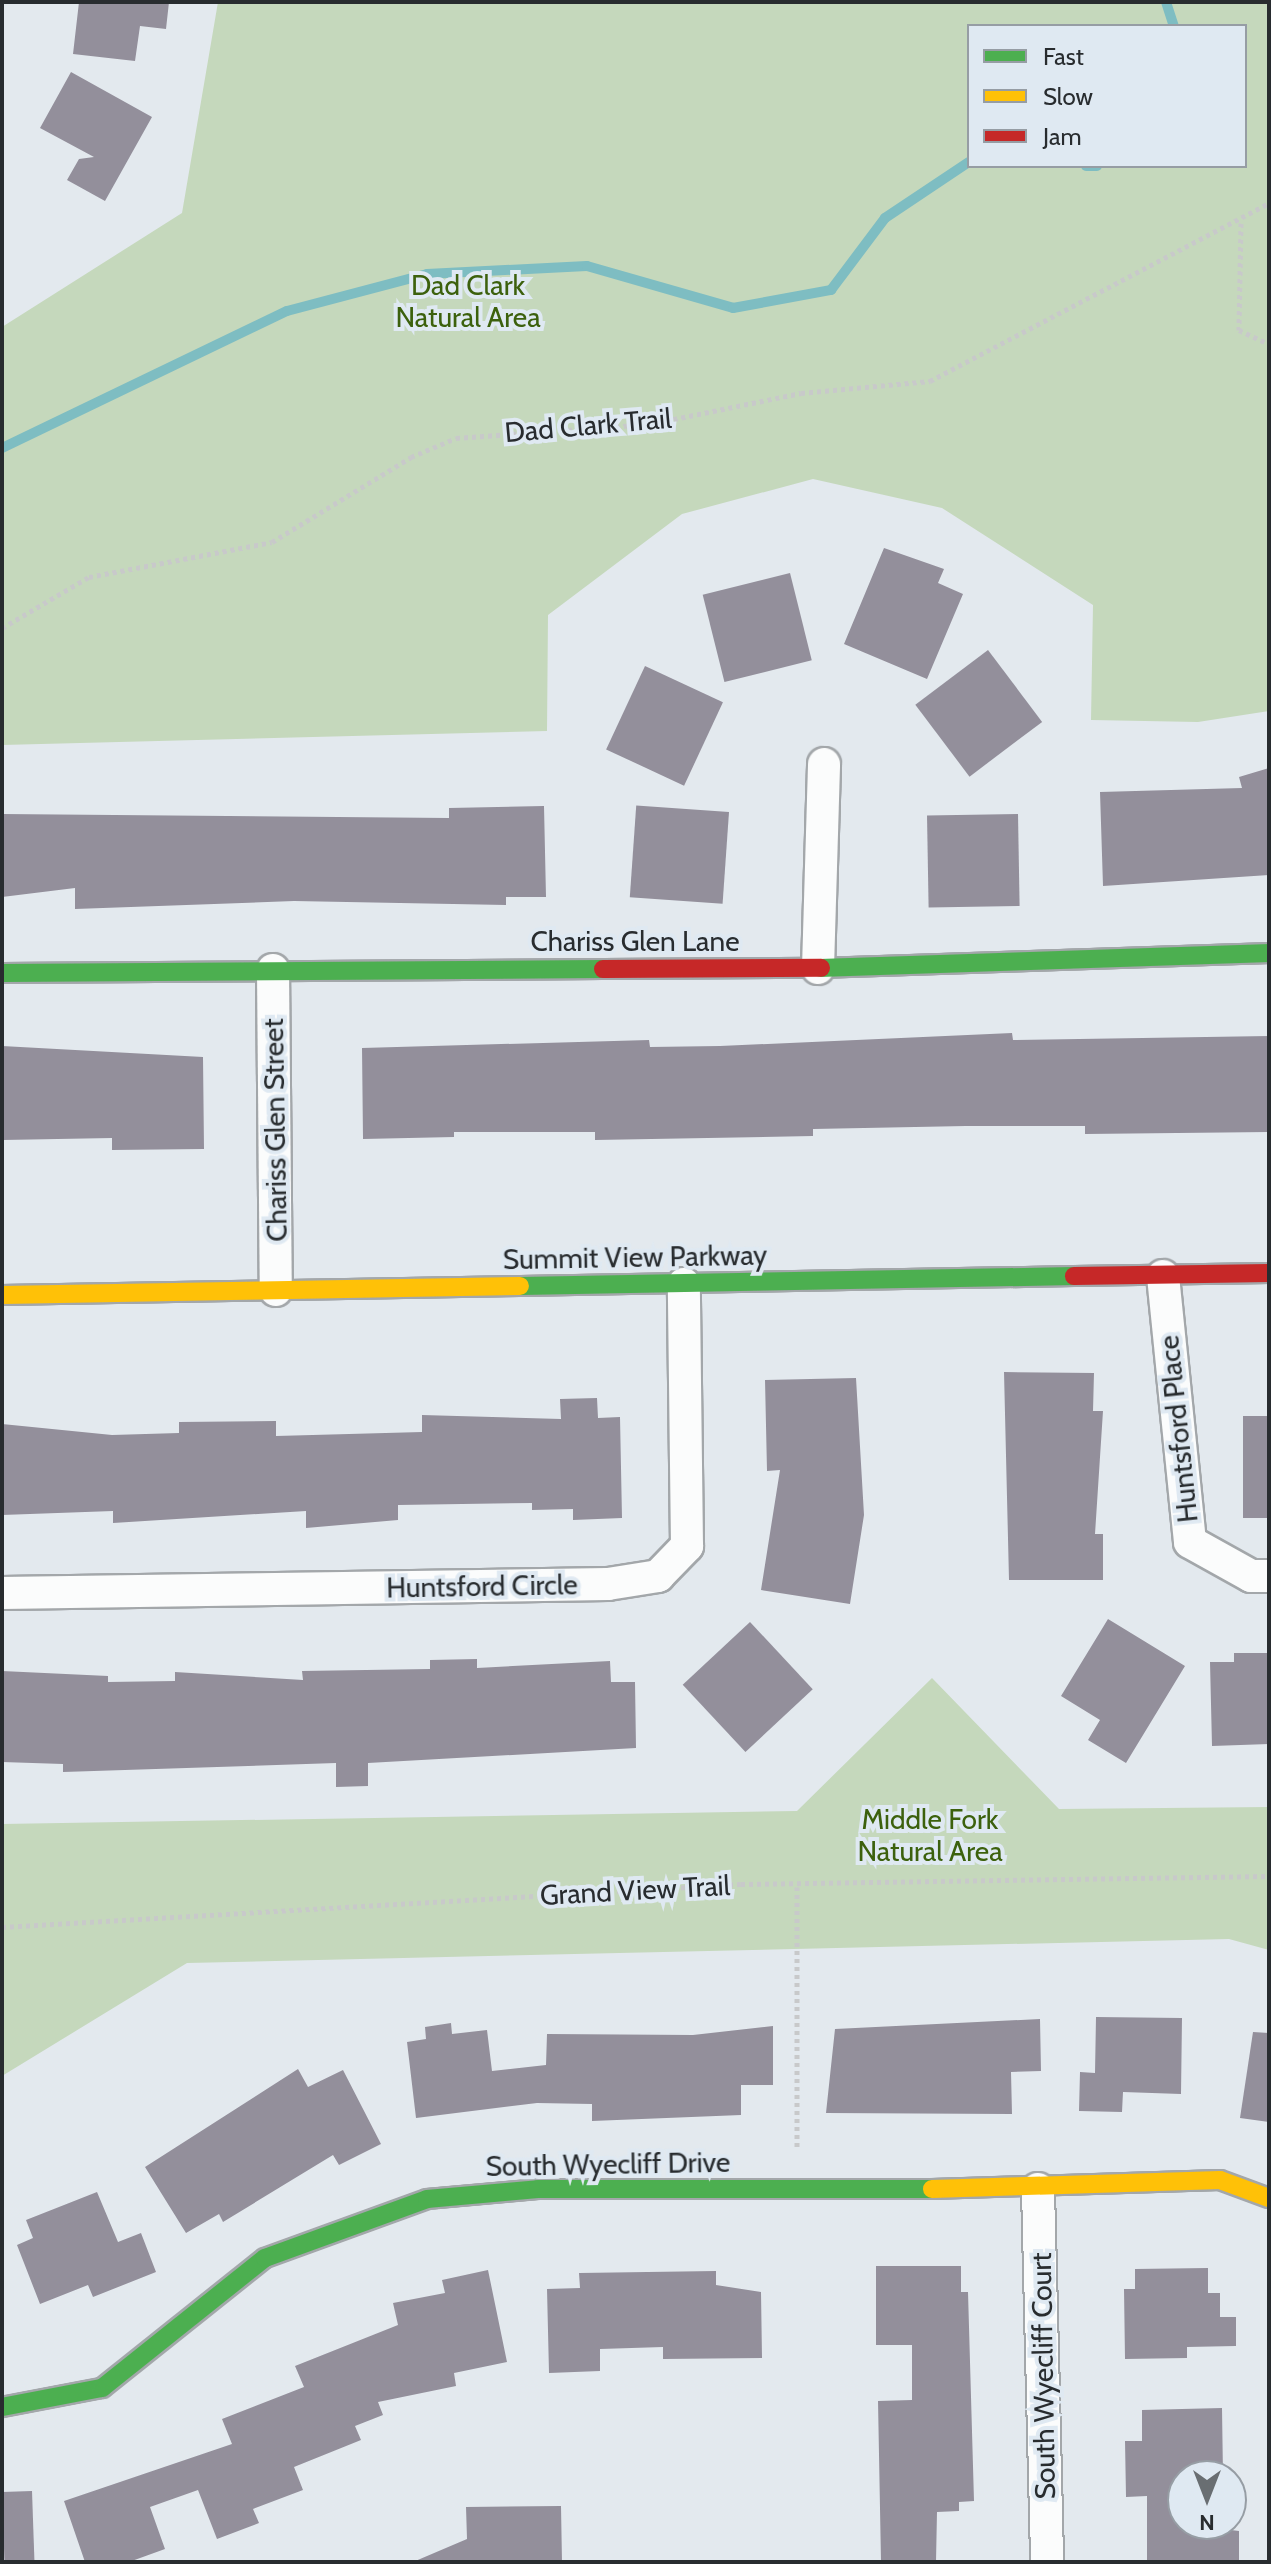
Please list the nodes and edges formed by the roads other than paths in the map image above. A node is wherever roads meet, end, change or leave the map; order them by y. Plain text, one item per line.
1 (824, 764) dead end
2 (1269, 953) edge
3 (818, 968) junction
4 (273, 970) junction
5 (2, 973) edge
6 (1269, 1273) edge
7 (1163, 1276) junction
8 (684, 1284) junction
9 (276, 1290) junction
10 (2, 1295) edge
11 (1269, 1576) edge
12 (2, 1593) edge
13 (1038, 2189) junction
14 (1269, 2198) edge
15 (2, 2407) edge
16 (1047, 2562) edge

1 - 3 street
2 - 3 street, Chariss Glen Lane
3 - 4 street, Chariss Glen Lane
4 - 5 street, Chariss Glen Lane
4 - 9 street, Chariss Glen Street
6 - 7 street, Summit View Parkway
7 - 8 street, Summit View Parkway
7 - 11 street, Huntsford Place
8 - 9 street, Summit View Parkway
8 - 12 street, Huntsford Circle
9 - 10 street, Summit View Parkway
13 - 14 street, South Wyecliff Drive
13 - 15 street, South Wyecliff Drive
13 - 16 street, South Wyecliff Court

